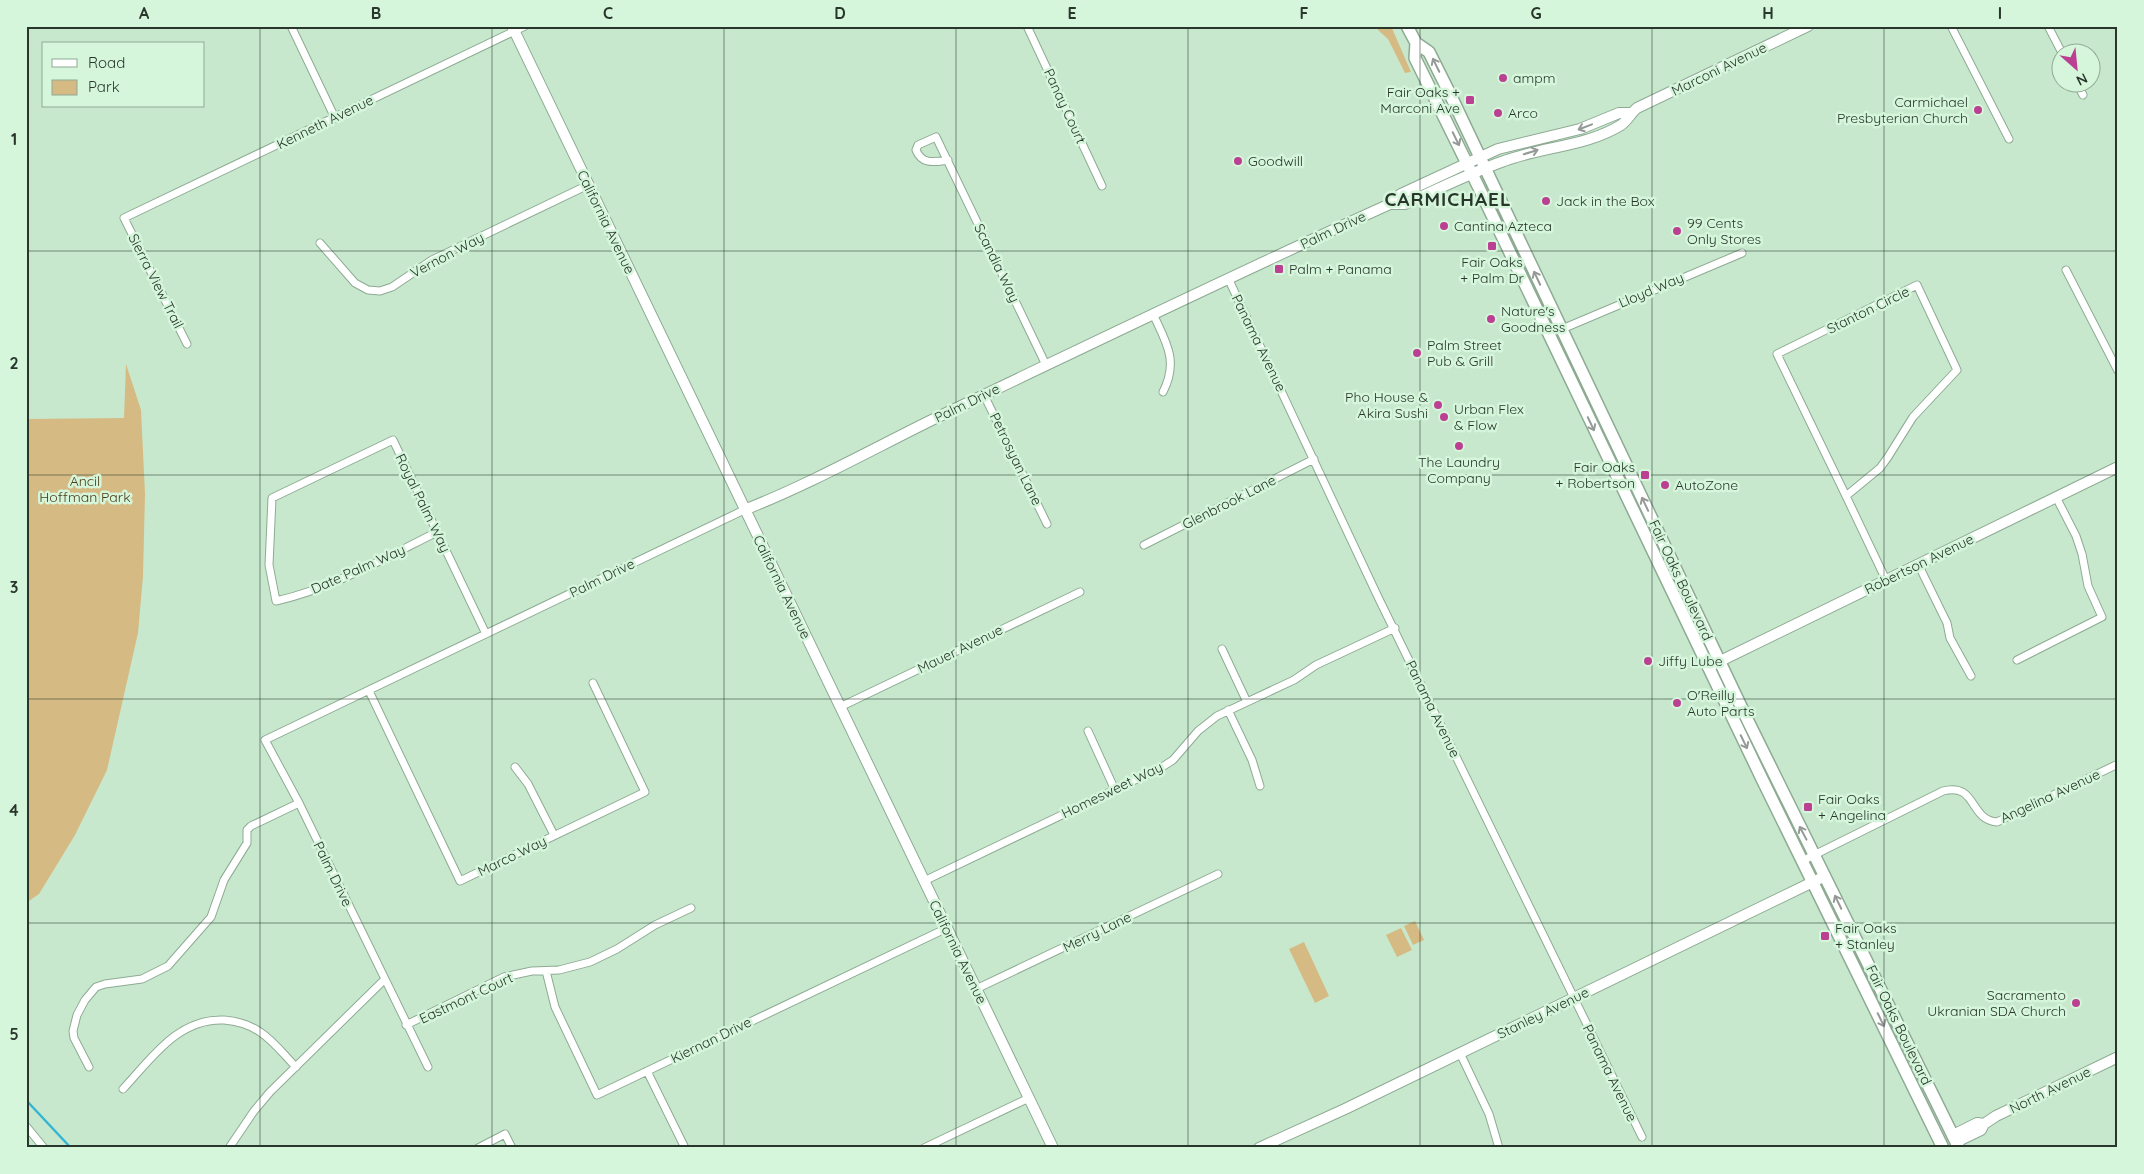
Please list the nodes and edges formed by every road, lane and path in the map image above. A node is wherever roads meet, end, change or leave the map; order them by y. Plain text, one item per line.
1 (291, 26) edge
2 (525, 26) edge
3 (1027, 26) edge
4 (1408, 26) edge
5 (1808, 26) edge
6 (1951, 26) edge
7 (2048, 26) edge
8 (513, 29) edge
9 (2056, 42) edge
10 (1416, 43) junction
11 (2081, 92) edge
12 (2083, 95) dead end
13 (1630, 113) junction
14 (335, 118) junction
15 (2009, 139) dead end
16 (1480, 156) junction
17 (948, 160) junction
18 (1467, 162) junction
19 (1486, 168) junction
20 (1472, 174) junction
21 (588, 185) junction
22 (1102, 186) dead end
23 (1390, 204) junction
24 (124, 218) joint
25 (320, 243) dead end
26 (1742, 253) dead end
27 (2066, 270) dead end
28 (1228, 278) junction
29 (1152, 314) junction
30 (1542, 320) junction
31 (1562, 329) junction
32 (187, 344) dead end
33 (1046, 365) junction
34 (2118, 371) edge
35 (1163, 392) dead end
36 (984, 395) junction
37 (1600, 412) junction
38 (1314, 459) junction
39 (2118, 466) edge
40 (1846, 496) junction
41 (2056, 497) junction
42 (744, 510) junction
43 (1047, 524) dead end
44 (437, 532) junction
45 (1144, 545) dead end
46 (1918, 564) junction
47 (1886, 580) junction
48 (1080, 592) dead end
49 (276, 601) joint
50 (1395, 628) junction
51 (486, 634) junction
52 (1222, 649) dead end
53 (2017, 660) dead end
54 (1720, 661) junction
55 (1708, 667) junction
56 (1971, 676) dead end
57 (593, 683) dead end
58 (369, 691) junction
59 (1247, 702) junction
60 (840, 707) junction
61 (1228, 710) junction
62 (1088, 731) dead end
63 (2118, 764) edge
64 (515, 767) dead end
65 (1260, 786) dead end
66 (1115, 790) junction
67 (299, 803) junction
68 (554, 835) junction
69 (1815, 854) junction
70 (1802, 861) junction
71 (1218, 874) dead end
72 (1826, 876) junction
73 (924, 881) junction
74 (1813, 882) junction
75 (691, 908) dead end
76 (946, 928) junction
77 (546, 971) junction
78 (384, 980) junction
79 (976, 989) junction
80 (1573, 999) junction
81 (406, 1025) junction
82 (1896, 1050) junction
83 (1460, 1053) junction
84 (2118, 1056) edge
85 (89, 1067) dead end
86 (296, 1067) junction
87 (428, 1067) dead end
88 (647, 1071) junction
89 (123, 1089) dead end
90 (1029, 1098) junction
91 (26, 1126) edge
92 (1642, 1138) dead end
93 (1956, 1141) edge
94 (44, 1148) edge
95 (229, 1148) edge
96 (478, 1148) edge
97 (512, 1148) edge
98 (685, 1148) edge
99 (924, 1148) edge
100 (1053, 1148) edge
101 (1258, 1148) edge
102 (1499, 1148) edge
103 (1943, 1148) edge

1 - 14 street
2 - 8 street, Kenneth Avenue
3 - 22 street, Panay Court
4 - 10 main road, Fair Oaks Boulevard
5 - 13 street, Marconi Avenue
6 - 15 street
7 - 9 street
8 - 14 street, Kenneth Avenue
8 - 21 street, California Avenue
16 -> 10 main road, Fair Oaks Boulevard
10 -> 18 main road, Fair Oaks Boulevard
11 - 12 street
13 -> 16 street, Marconi Avenue
19 -> 13 street, Marconi Avenue
14 - 24 street, Kenneth Avenue
16 - 18 street, Marconi Avenue
16 - 19 main road, Fair Oaks Boulevard
17 - 17 street, Scandia Way
17 - 33 street, Scandia Way
18 - 20 main road, Fair Oaks Boulevard
18 - 23 street, Palm Drive
19 - 20 street, Palm Drive
31 -> 19 main road, Fair Oaks Boulevard
20 - 23 street, Palm Drive
20 - 30 main road, Fair Oaks Boulevard
21 - 25 street, Vernon Way
21 - 42 street, California Avenue
23 - 28 street, Palm Drive
24 - 32 street, Sierra View Trail
26 - 31 street, Lloyd Way
27 - 34 street
28 - 29 street, Palm Drive
28 - 38 street, Panama Avenue
29 - 33 street, Palm Drive
29 - 35 street
30 - 37 main road
30 -> 55 main road, Fair Oaks Boulevard
31 - 37 main road, Fair Oaks Boulevard
33 - 36 street, Palm Drive
36 - 42 street, Palm Drive
36 - 43 street, Petrosyan Lane
54 -> 37 main road, Fair Oaks Boulevard
38 - 45 street, Glenbrook Lane
38 - 50 street, Panama Avenue
39 - 41 street, Robertson Avenue
40 - 40 street, Stanton Circle
40 - 47 street, Stanton Circle
41 - 46 street, Robertson Avenue
41 - 53 street
42 - 51 street, Palm Drive
42 - 60 street, California Avenue
44 - 49 street, Date Palm Way
44 - 49 street, Royal Palm Way
44 - 51 street, Royal Palm Way
46 - 47 street, Robertson Avenue
46 - 56 street
47 - 54 street, Robertson Avenue
48 - 60 street, Mauer Avenue
50 - 59 street, Homesweet Way
50 - 80 street, Panama Avenue
51 - 58 street, Palm Drive
52 - 59 street
54 - 55 street, Robertson Avenue
69 -> 54 main road, Fair Oaks Boulevard
55 -> 70 main road, Fair Oaks Boulevard
57 - 68 street, Marco Way
58 - 67 street, Palm Drive
58 - 68 street, Marco Way
59 - 61 street, Homesweet Way
60 - 73 street, California Avenue
61 - 65 street
61 - 66 street, Homesweet Way
62 - 66 street
63 - 69 street, Angelina Avenue
64 - 68 street
66 - 73 street, Homesweet Way
67 - 78 street, Palm Drive
67 - 85 street
69 - 70 street, Angelina Avenue
69 - 72 main road, Fair Oaks Boulevard
70 - 74 main road, Fair Oaks Boulevard
71 - 79 street, Merry Lane
72 - 74 street, Stanley Avenue
93 -> 72 main road, Fair Oaks Boulevard
73 - 76 street, California Avenue
74 - 80 street, Stanley Avenue
74 -> 82 main road, Fair Oaks Boulevard
75 - 77 street, Eastmont Court
76 - 79 street, California Avenue
76 - 88 street, Kiernan Drive
77 - 81 street, Eastmont Court
77 - 88 street, Kiernan Drive
78 - 81 street, Palm Drive
78 - 86 street
79 - 90 street, California Avenue
80 - 83 street, Stanley Avenue
80 - 92 street, Panama Avenue
81 - 87 street, Palm Drive
82 - 93 main road
82 - 103 main road, Fair Oaks Boulevard
83 - 101 street, Stanley Avenue
83 - 102 street
84 - 93 street, North Avenue
86 - 89 street
86 - 95 street
88 - 98 street
90 - 99 street
90 - 100 street, California Avenue
91 - 94 street
96 - 97 street

